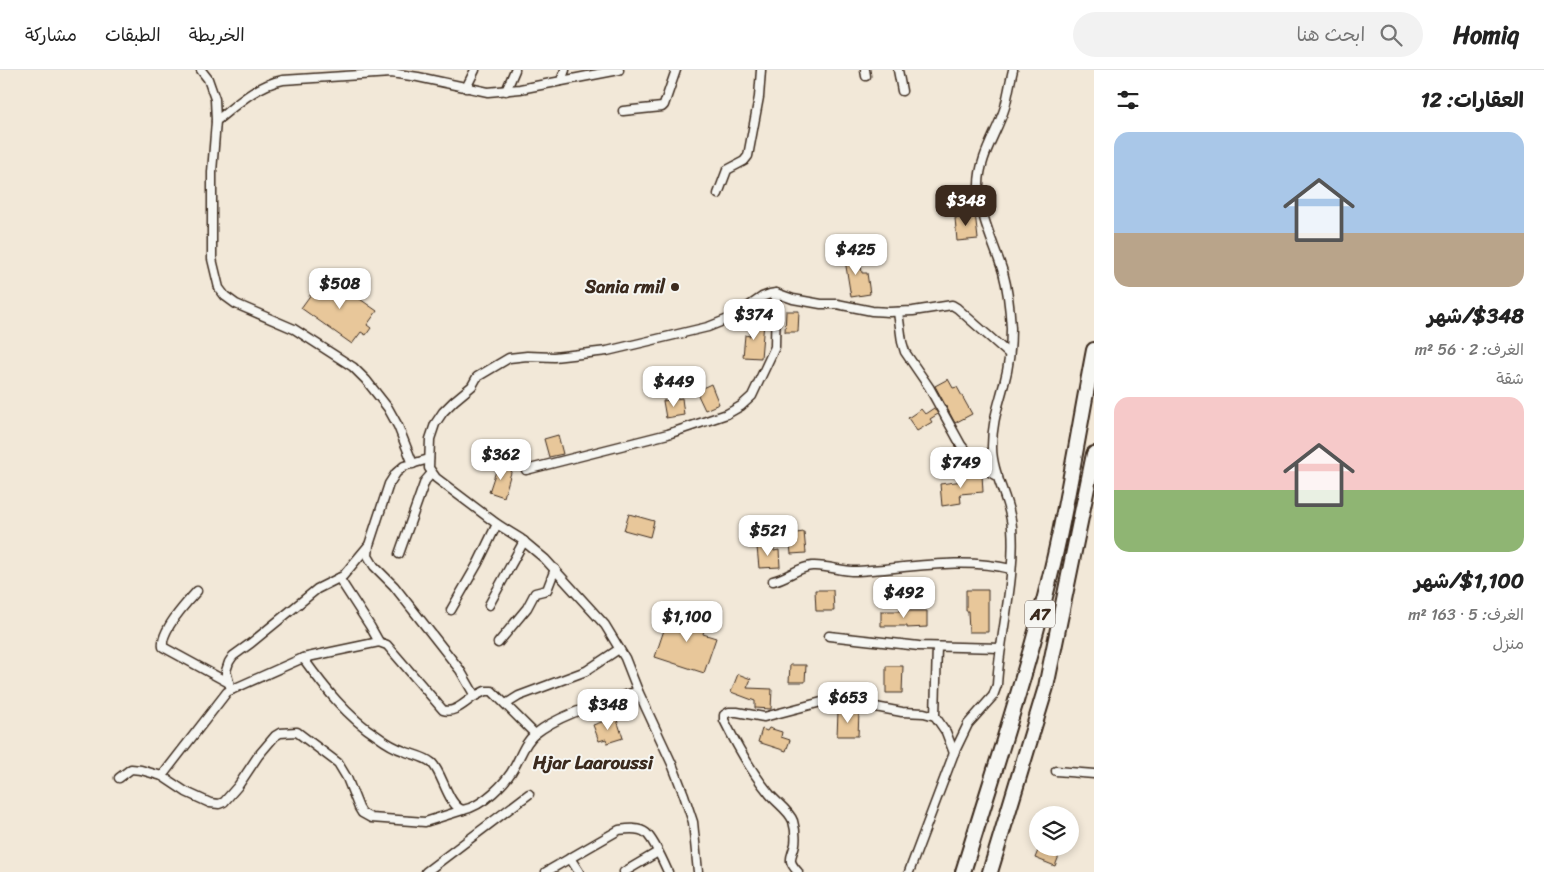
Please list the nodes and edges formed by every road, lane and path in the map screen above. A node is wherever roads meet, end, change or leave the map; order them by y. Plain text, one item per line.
1 (201, 70) edge
2 (475, 70) edge
3 (515, 70) edge
4 (565, 70) edge
5 (618, 70) edge
6 (676, 70) edge
7 (761, 70) edge
8 (898, 70) edge
9 (1013, 70) edge
10 (373, 72) edge
11 (561, 81) junction
12 (466, 88) junction
13 (506, 91) junction
14 (902, 91) dead end
15 (623, 110) dead end
16 (216, 121) junction
17 (718, 194) dead end
18 (776, 293) junction
19 (898, 312) junction
20 (1094, 350) edge
21 (1009, 354) junction
22 (1094, 454) edge
23 (429, 459) junction
24 (413, 464) junction
25 (526, 470) dead end
26 (432, 473) junction
27 (998, 477) junction
28 (497, 524) junction
29 (524, 541) junction
30 (369, 545) junction
31 (399, 554) dead end
32 (555, 569) junction
33 (1011, 569) junction
34 (339, 578) junction
35 (773, 582) dead end
36 (197, 591) dead end
37 (489, 605) dead end
38 (451, 610) dead end
39 (829, 636) dead end
40 (379, 642) junction
41 (498, 643) dead end
42 (937, 647) junction
43 (1001, 648) junction
44 (620, 649) junction
45 (303, 658) junction
46 (230, 686) junction
47 (638, 692) junction
48 (475, 696) junction
49 (506, 704) junction
50 (935, 716) junction
51 (535, 734) junction
52 (954, 753) junction
53 (1056, 771) dead end
54 (1094, 774) edge
55 (162, 776) junction
56 (119, 778) dead end
57 (529, 794) dead end
58 (464, 810) junction
59 (658, 852) junction
60 (570, 858) junction
61 (426, 872) edge
62 (546, 872) edge
63 (579, 872) edge
64 (624, 872) edge
65 (668, 872) edge
66 (698, 872) edge
67 (798, 872) edge
68 (909, 872) edge
69 (963, 872) edge
70 (990, 872) edge

1 - 16 street
2 - 12 street
3 - 13 street
4 - 11 street
5 - 11 street
6 - 15 street
7 - 17 street
8 - 14 street
9 - 21 street
10 - 12 street
10 - 16 street
11 - 13 street
12 - 13 street
16 - 24 street
18 - 19 street
18 - 23 street
18 - 25 street
19 - 21 street
19 - 27 street
20 - 69 highway, A7
21 - 27 street
22 - 70 highway, A7
23 - 24 street
23 - 26 street
24 - 30 street
26 - 28 street
26 - 31 street
27 - 33 street
28 - 29 street
28 - 38 street
29 - 32 street
29 - 37 street
30 - 34 street
30 - 48 street
32 - 41 street
32 - 44 street
33 - 35 street
33 - 43 street
34 - 40 street
34 - 46 street
36 - 46 street
39 - 42 street
40 - 45 street
40 - 48 street
42 - 43 street
42 - 50 street
43 - 52 street
44 - 47 street
44 - 49 street
45 - 46 street
45 - 58 street
46 - 55 street
47 - 51 street
47 - 66 street
48 - 49 street
49 - 51 street
50 - 52 street
50 - 67 street
51 - 58 street
52 - 68 street
53 - 54 street
55 - 56 street
55 - 58 street
57 - 61 street
59 - 60 street
59 - 64 street
59 - 65 street
60 - 62 street
60 - 63 street

